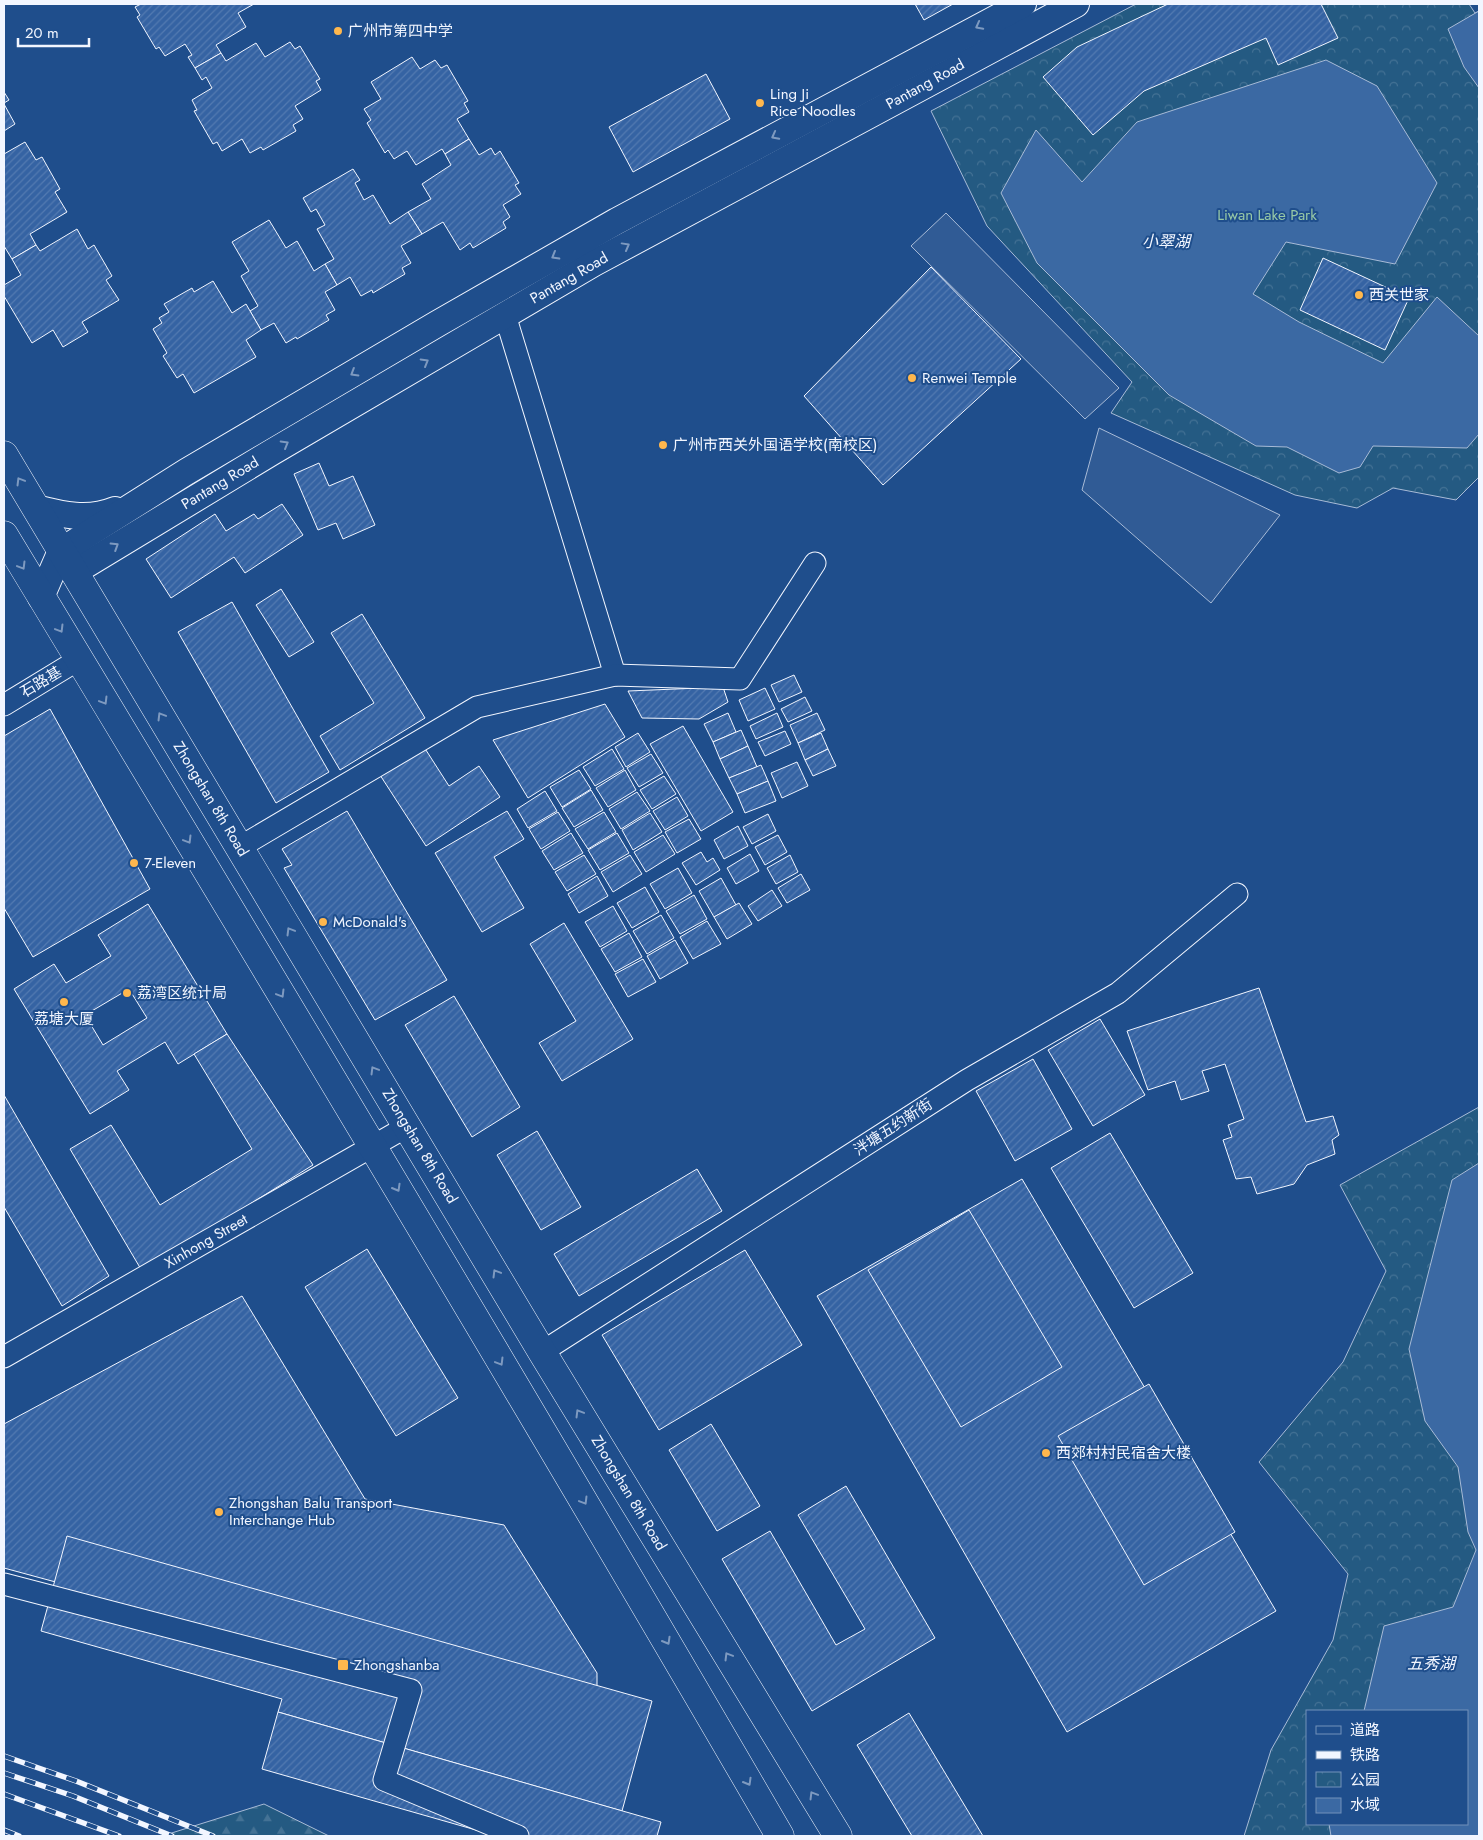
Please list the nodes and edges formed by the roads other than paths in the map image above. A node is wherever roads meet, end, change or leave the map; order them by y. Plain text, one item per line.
1 (1023, 4) edge
2 (1076, 4) edge
3 (505, 315) junction
4 (4, 455) edge
5 (137, 502) junction
6 (36, 508) junction
7 (4, 535) edge
8 (68, 561) junction
9 (815, 563) dead end
10 (41, 597) junction
11 (78, 660) junction
12 (615, 675) junction
13 (4, 705) edge
14 (240, 847) junction
15 (1237, 894) dead end
16 (408, 1126) junction
17 (373, 1146) junction
18 (542, 1352) junction
19 (4, 1358) edge
20 (4, 1584) edge
21 (518, 1836) edge
22 (780, 1836) edge
23 (838, 1836) edge

1 -> 5 street
3 -> 2 street, Pantang Road
8 -> 3 street, Pantang Road
3 - 12 street
6 -> 4 main road, Zhongshan 8th Road
5 - 6 street
5 - 8 street
6 - 8 main road, Zhongshan 8th Road
7 -> 10 main road
8 - 10 street
14 -> 8 main road, Zhongshan 8th Road
9 - 12 street
10 -> 11 main road
11 - 13 street, 石路基
11 -> 17 main road
12 - 14 street
16 -> 14 main road, Zhongshan 8th Road
15 - 18 street, 泮塘五约新街
16 - 17 street, Xinhong Street
18 -> 16 main road, Zhongshan 8th Road
17 - 19 street, Xinhong Street
17 -> 22 main road
23 -> 18 main road, Zhongshan 8th Road
20 - 21 street

